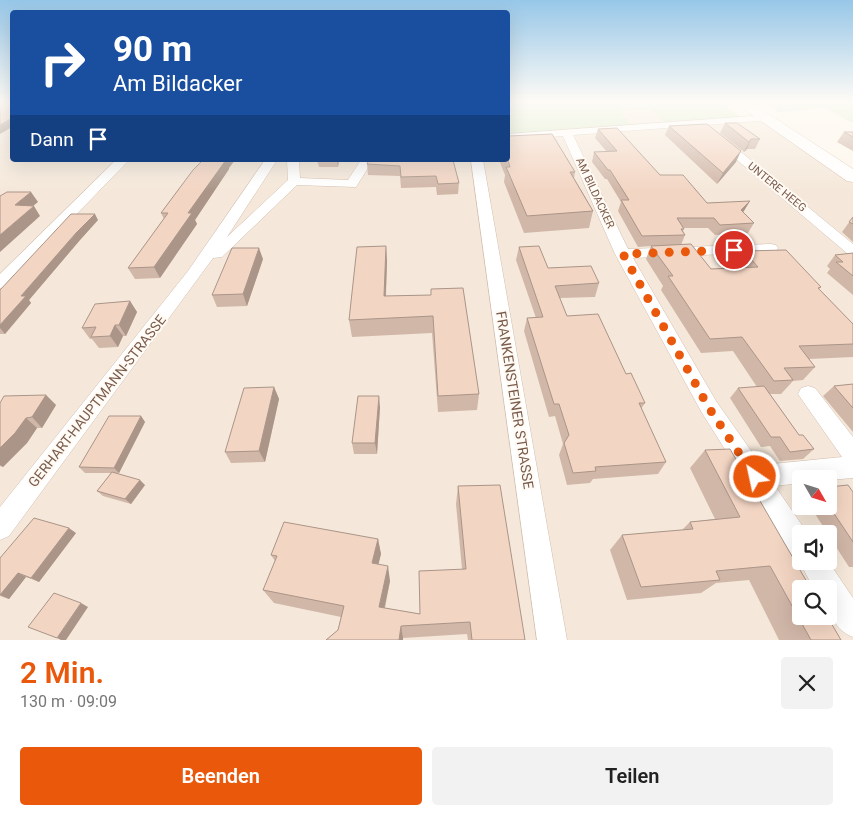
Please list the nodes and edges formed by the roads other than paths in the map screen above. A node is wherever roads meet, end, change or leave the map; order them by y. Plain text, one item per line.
1 (567, 132) joint
2 (710, 132) edge
3 (786, 132) edge
4 (510, 137) edge
5 (121, 162) edge
6 (270, 162) edge
7 (293, 162) edge
8 (366, 162) edge
9 (477, 162) edge
10 (853, 178) edge
11 (294, 181) junction
12 (771, 248) edge
13 (853, 251) edge
14 (623, 254) junction
15 (194, 275) junction
16 (0, 283) edge
17 (808, 394) dead end
18 (853, 454) edge
19 (853, 467) edge
20 (755, 477) junction
21 (0, 526) edge
22 (792, 532) edge
23 (818, 570) edge
24 (853, 623) edge
25 (552, 640) edge

1 - 4 street
1 - 14 street, AM BILDACKER
2 - 13 street, UNTERE HEEG
3 - 10 main road
5 - 16 street
6 - 15 street, GERHART-HAUPTMANN-STRASSE
7 - 11 street
8 - 11 street
9 - 25 street, FRANKENSTEINER STRASSE
11 - 15 street, GERHART-HAUPTMANN-STRASSE
12 - 14 street
14 - 20 street, AM BILDACKER
15 - 21 street, GERHART-HAUPTMANN-STRASSE
17 - 18 street
19 - 20 street
20 - 22 street, AM BILDACKER
23 - 24 street

